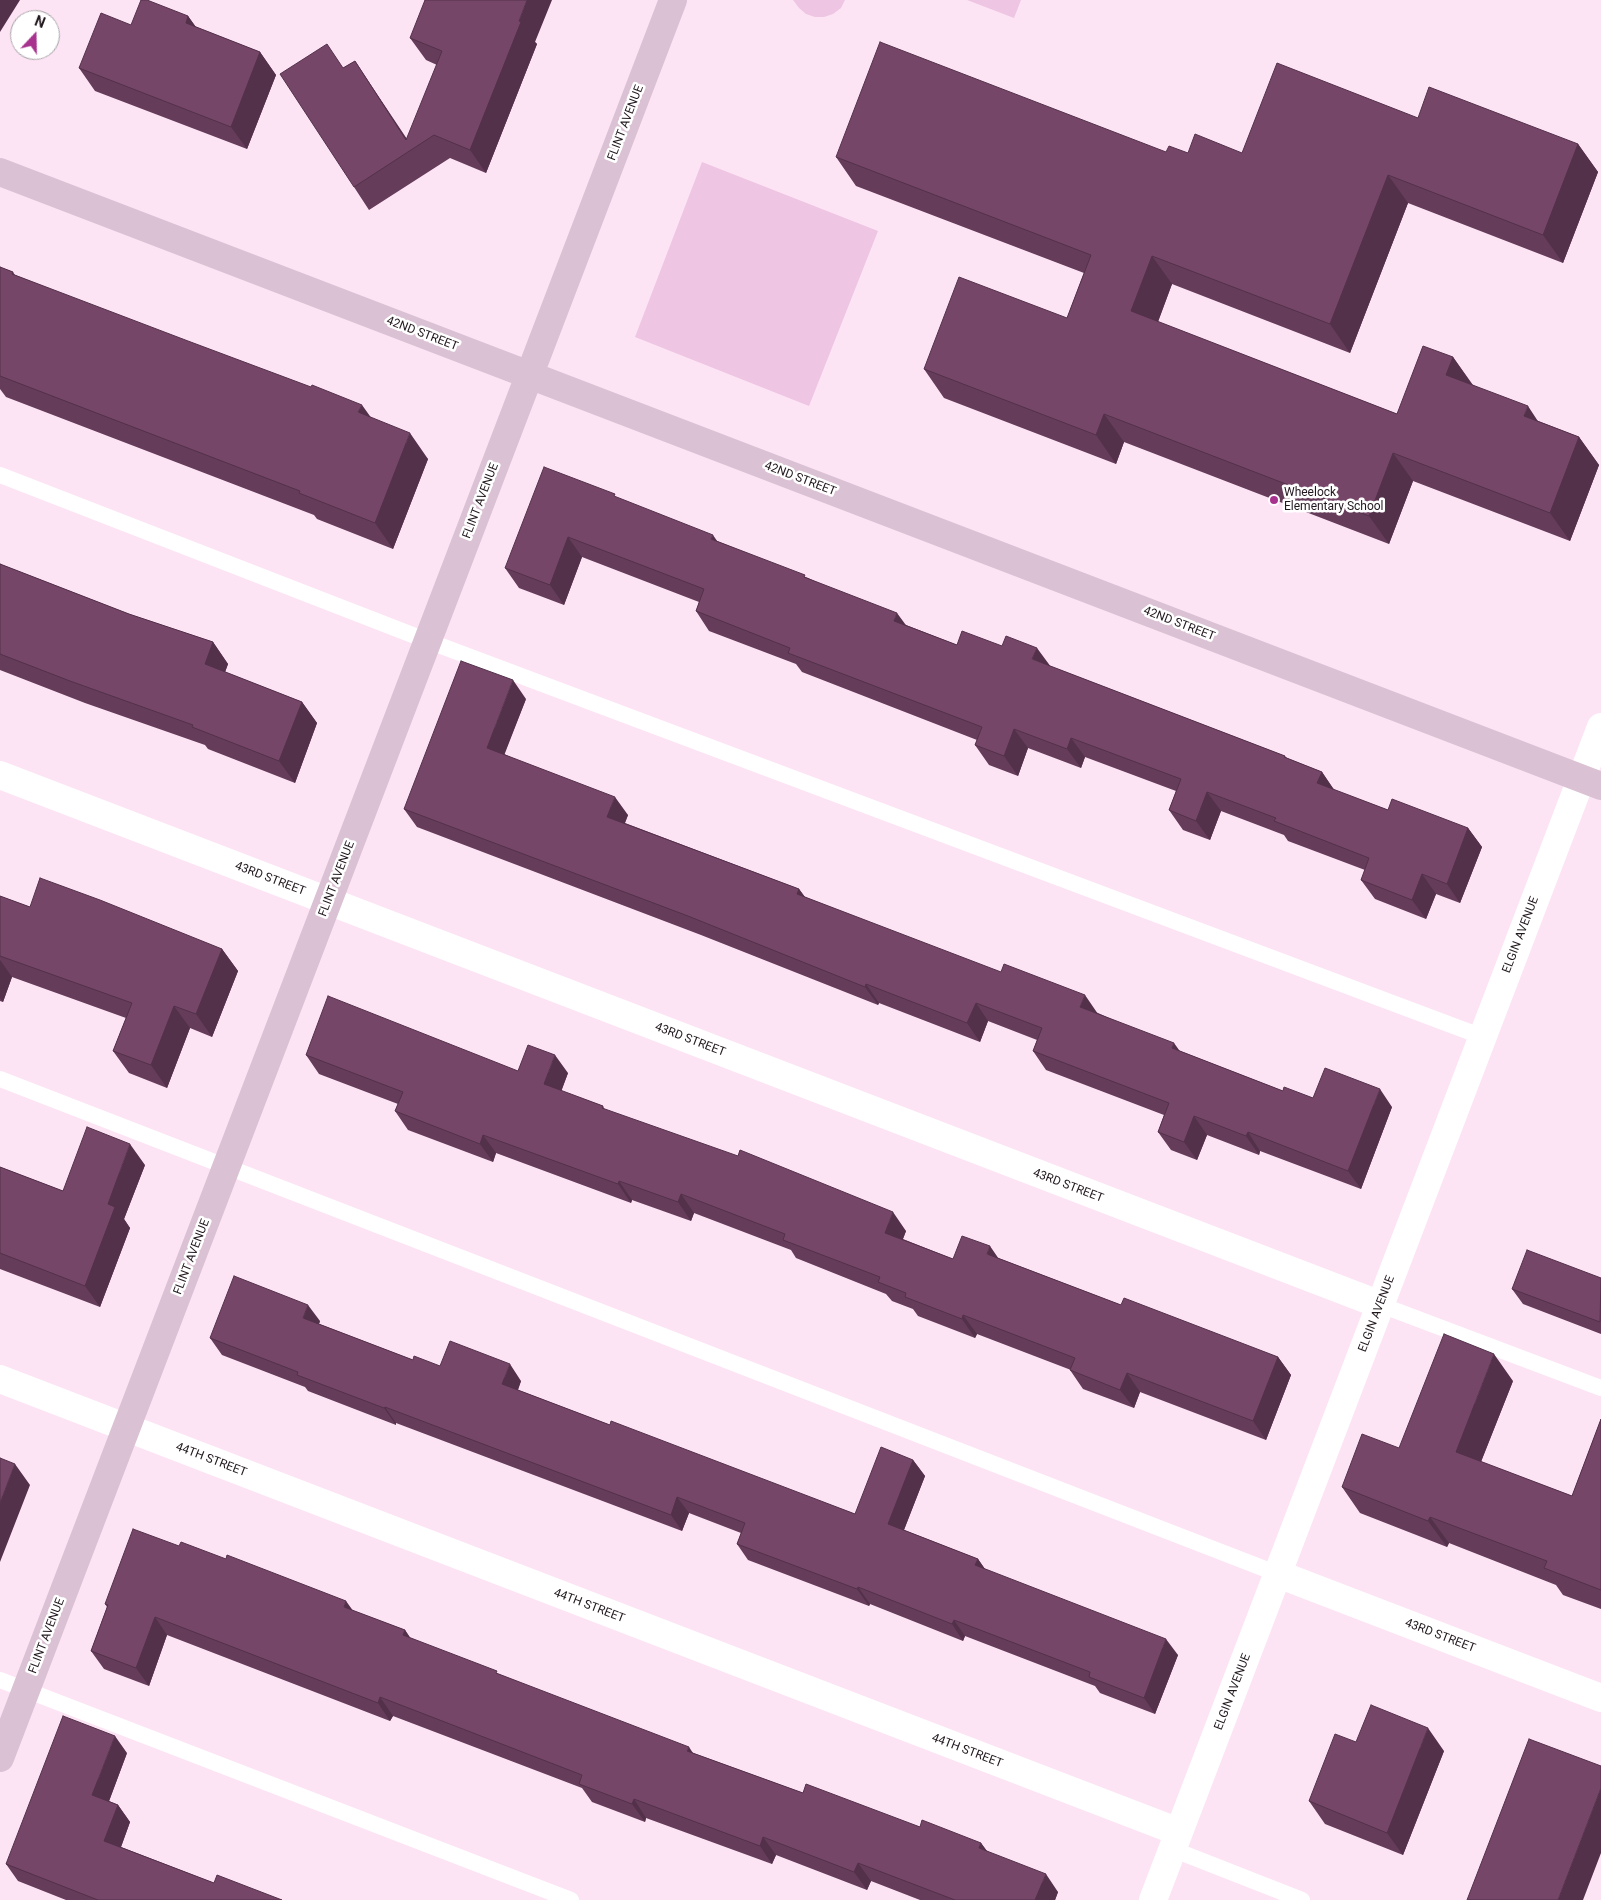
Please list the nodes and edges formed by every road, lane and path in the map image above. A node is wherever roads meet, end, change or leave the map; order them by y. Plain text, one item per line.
1 (673, 0) edge
2 (0, 172) edge
3 (530, 375) junction
4 (0, 475) edge
5 (428, 641) junction
6 (1601, 727) edge
7 (0, 776) edge
8 (1591, 783) edge
9 (328, 901) junction
10 (1482, 1037) junction
11 (0, 1079) edge
12 (226, 1168) junction
13 (1381, 1305) junction
14 (0, 1379) edge
15 (1601, 1388) edge
16 (126, 1427) junction
17 (1278, 1574) junction
18 (0, 1680) edge
19 (26, 1690) junction
20 (1601, 1698) edge
21 (0, 1758) edge
22 (1176, 1841) junction
23 (571, 1900) edge
24 (1153, 1900) edge
25 (1302, 1900) edge

1 - 3 street, FLINT AVENUE
2 - 3 street, 42ND STREET
3 - 5 street, FLINT AVENUE
3 - 8 street, 42ND STREET
4 - 5 lane
5 - 9 street, FLINT AVENUE
5 - 10 lane
6 - 8 street, ELGIN AVENUE
7 - 9 street, 43RD STREET
8 - 10 street, ELGIN AVENUE
9 - 12 street, FLINT AVENUE
9 - 13 street, 43RD STREET
10 - 13 street, ELGIN AVENUE
11 - 12 lane
12 - 16 street, FLINT AVENUE
12 - 17 lane
13 - 15 lane
13 - 17 street, ELGIN AVENUE
14 - 16 street, 44TH STREET
16 - 19 street, FLINT AVENUE
16 - 22 street, 44TH STREET
17 - 20 street, 43RD STREET
17 - 22 street, ELGIN AVENUE
18 - 19 lane
19 - 21 street, FLINT AVENUE
19 - 23 lane
22 - 24 street, ELGIN AVENUE
22 - 25 lane

